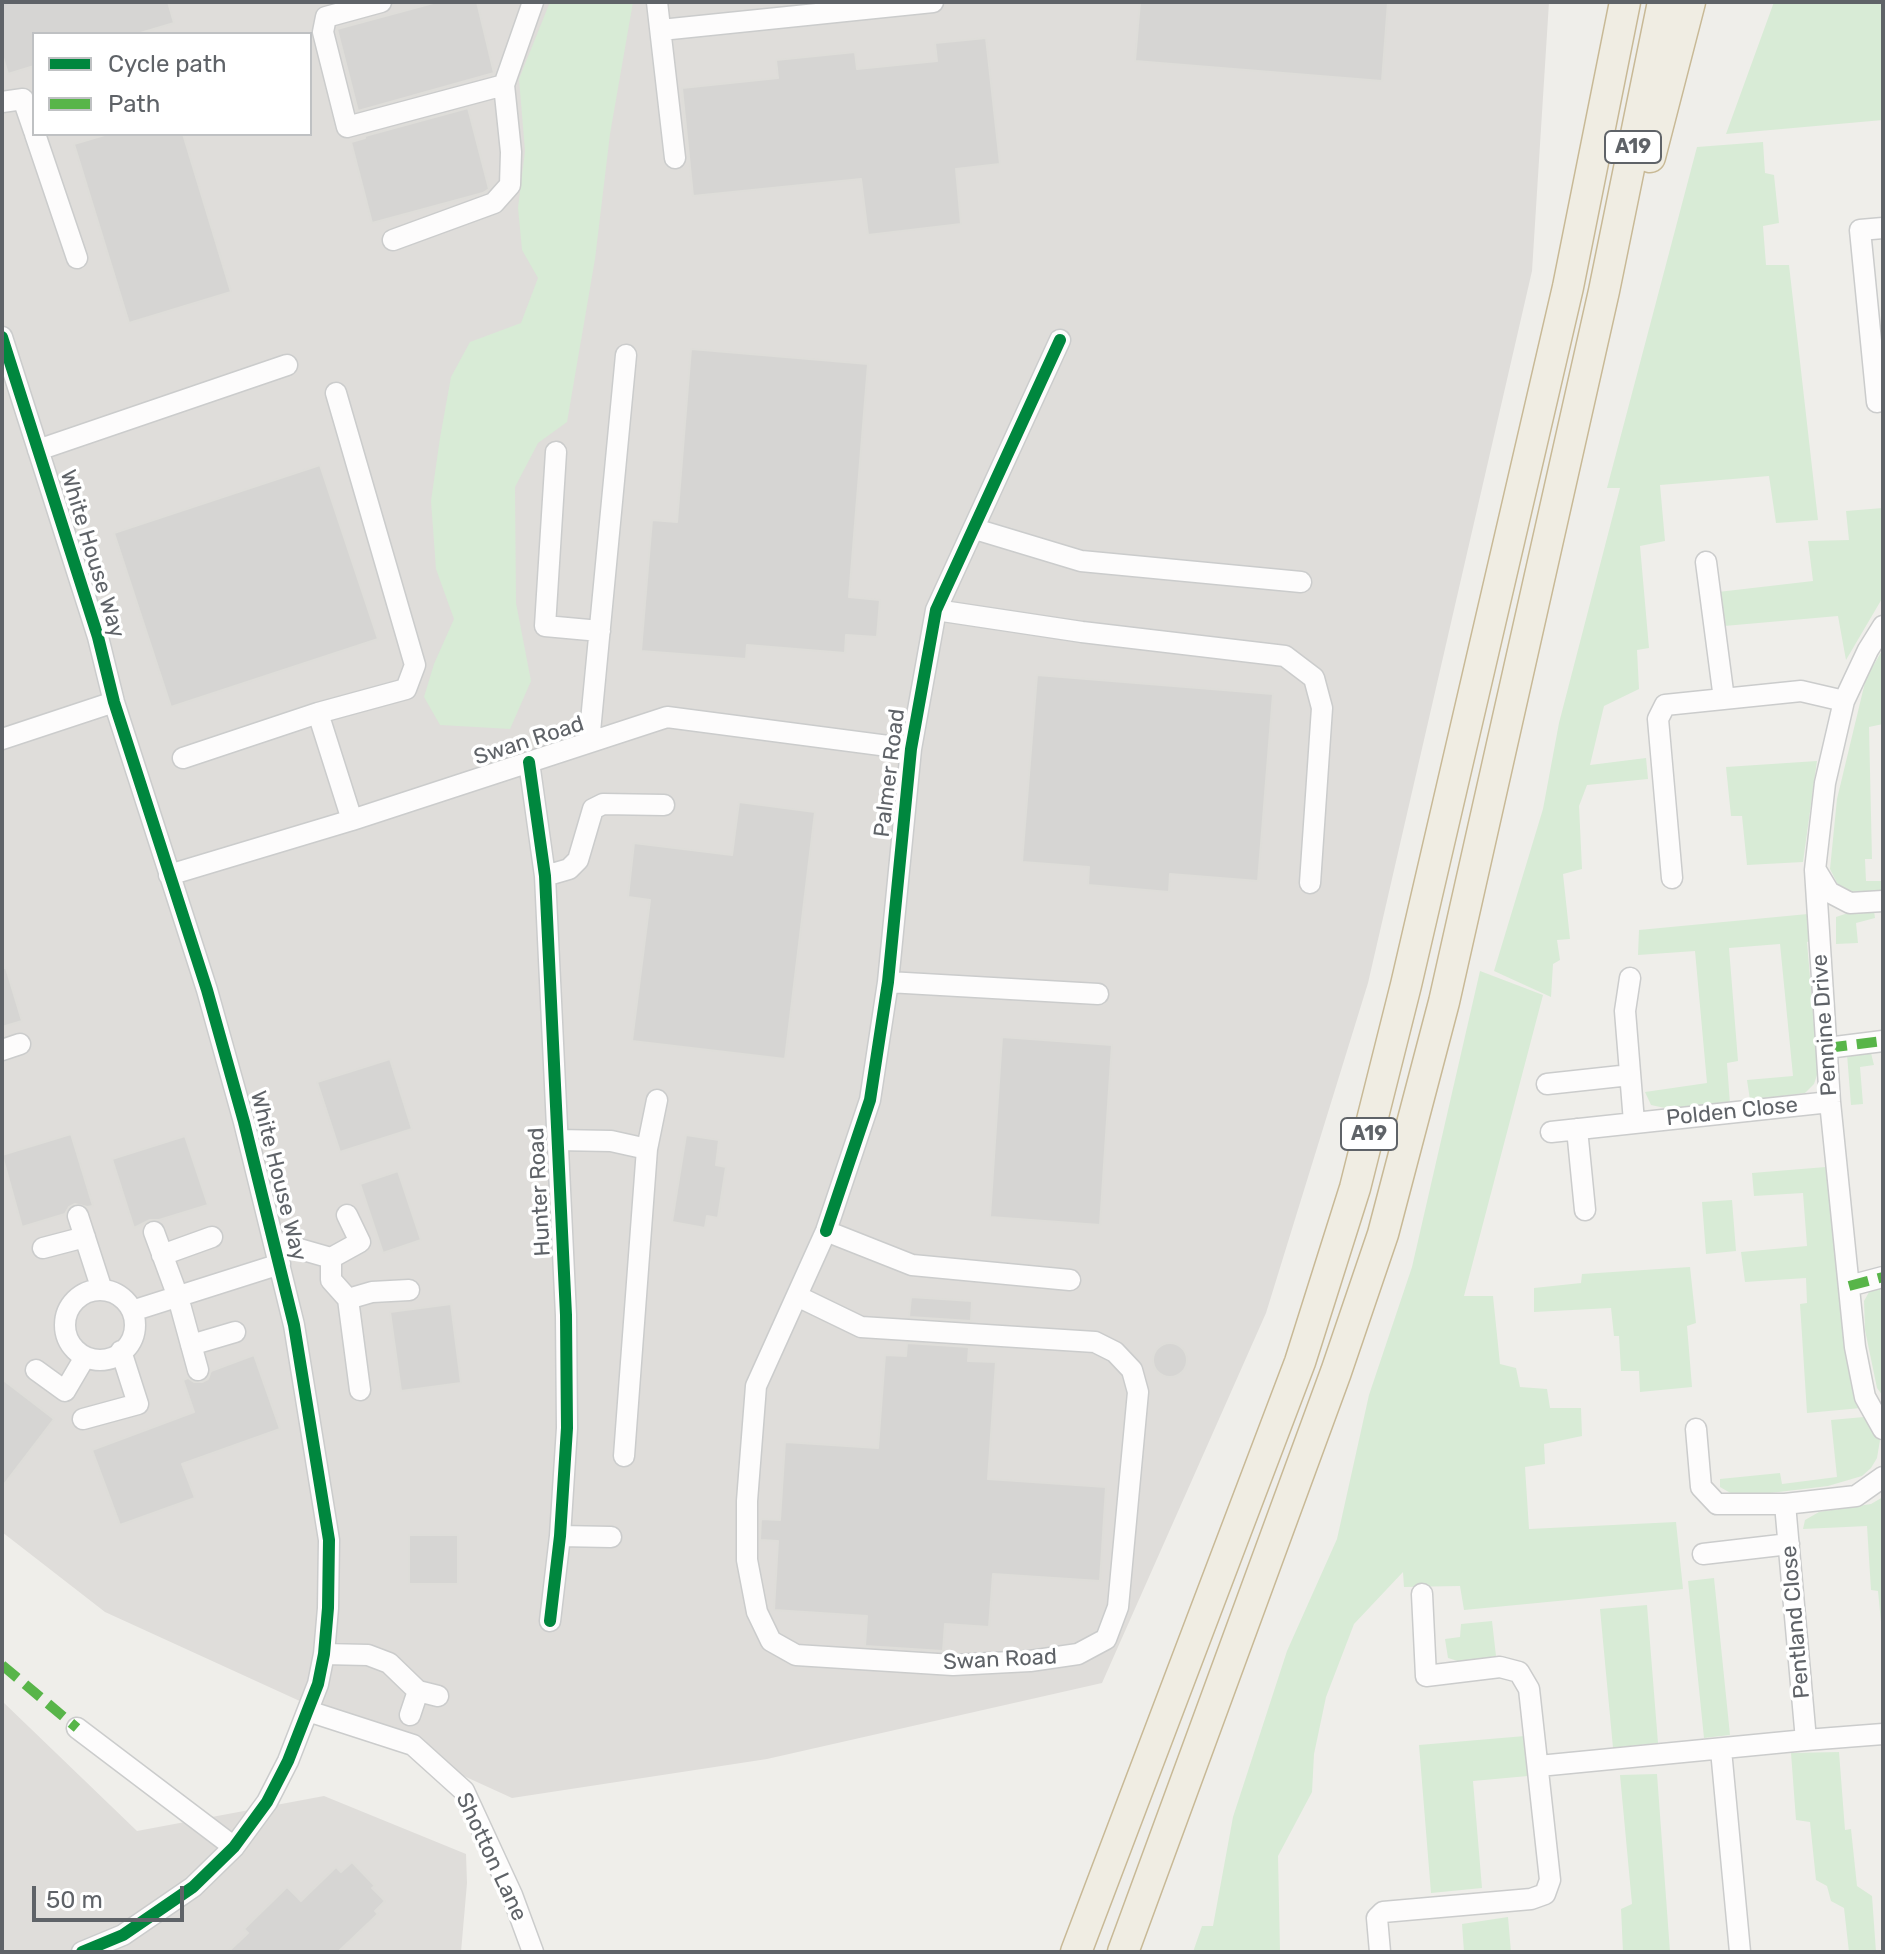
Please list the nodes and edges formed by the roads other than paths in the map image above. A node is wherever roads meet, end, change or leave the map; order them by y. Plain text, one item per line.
1 (381, 2) edge
2 (533, 2) edge
3 (657, 2) edge
4 (933, 2) edge
5 (1605, 2) edge
6 (1625, 2) edge
7 (1663, 2) edge
8 (1690, 2) edge
9 (862, 6) edge
10 (764, 11) edge
11 (661, 30) junction
12 (504, 85) junction
13 (28, 98) edge
14 (2, 102) edge
15 (32, 121) edge
16 (35, 136) edge
17 (675, 158) dead end
18 (1883, 228) edge
19 (393, 240) dead end
20 (77, 258) dead end
21 (1568, 287) junction
22 (1604, 291) junction
23 (2, 337) edge
24 (1060, 340) dead end
25 (626, 355) dead end
26 (287, 365) dead end
27 (336, 393) dead end
28 (1883, 401) edge
29 (38, 450) junction
30 (556, 452) dead end
31 (975, 529) junction
32 (1706, 562) dead end
33 (1301, 582) dead end
34 (936, 610) junction
35 (1883, 626) edge
36 (600, 631) junction
37 (1724, 699) junction
38 (1844, 701) junction
39 (114, 702) junction
40 (318, 713) junction
41 (2, 739) edge
42 (589, 742) junction
43 (911, 749) junction
44 (183, 758) dead end
45 (529, 762) junction
46 (664, 805) dead end
47 (352, 820) junction
48 (1815, 870) junction
49 (169, 875) junction
50 (545, 876) junction
51 (1672, 878) dead end
52 (1310, 883) dead end
53 (1883, 901) edge
54 (1630, 978) dead end
55 (888, 982) junction
56 (1098, 994) dead end
57 (1883, 1041) edge
58 (1827, 1048) junction
59 (1630, 1075) junction
60 (1547, 1084) dead end
61 (657, 1100) dead end
62 (1830, 1102) junction
63 (1634, 1122) junction
64 (1577, 1129) junction
65 (1551, 1132) dead end
66 (557, 1140) junction
67 (647, 1149) junction
68 (1585, 1210) dead end
69 (347, 1215) dead end
70 (78, 1216) dead end
71 (826, 1231) junction
72 (154, 1232) dead end
73 (85, 1237) junction
74 (212, 1237) dead end
75 (275, 1242) junction
76 (43, 1248) dead end
77 (162, 1255) junction
78 (331, 1258) junction
79 (280, 1264) junction
80 (1883, 1277) edge
81 (1070, 1280) dead end
82 (1849, 1286) junction
83 (102, 1290) junction
84 (409, 1290) dead end
85 (797, 1296) junction
86 (178, 1297) junction
87 (348, 1299) junction
88 (132, 1311) junction
89 (235, 1332) dead end
90 (191, 1345) junction
91 (121, 1351) junction
92 (85, 1357) junction
93 (36, 1370) dead end
94 (198, 1370) dead end
95 (360, 1390) dead end
96 (83, 1419) dead end
97 (1696, 1429) dead end
98 (1883, 1429) edge
99 (624, 1456) dead end
100 (1883, 1477) edge
101 (1785, 1504) junction
102 (560, 1536) junction
103 (611, 1537) dead end
104 (1789, 1544) junction
105 (1703, 1554) dead end
106 (1422, 1594) dead end
107 (550, 1621) dead end
108 (324, 1654) junction
109 (308, 1711) junction
110 (410, 1715) dead end
111 (77, 1728) dead end
112 (1883, 1734) edge
113 (1806, 1740) junction
114 (1721, 1750) junction
115 (1539, 1766) junction
116 (234, 1847) junction
117 (82, 1952) edge
118 (533, 1952) edge
119 (1076, 1952) edge
120 (1123, 1952) edge
121 (1380, 1952) edge
122 (1740, 1952) edge

1 - 12 street
2 - 12 street
3 - 11 street
4 - 9 street
5 - 21 highway
6 - 21 highway, A19
7 - 22 highway, A19
8 - 22 highway
9 - 10 street
10 - 11 street
11 - 17 street
12 - 19 street
13 - 14 street
13 - 15 street
16 - 20 street
18 - 28 street
21 - 119 highway, A19
22 - 120 highway, A19
23 - 29 street, White House Way
24 - 31 street, Palmer Road
25 - 36 street
26 - 29 street
27 - 40 street
29 - 39 street, White House Way
30 - 36 street
31 - 33 street
31 - 34 street, Palmer Road
32 - 37 street
34 - 43 street, Palmer Road
34 - 52 street
35 - 38 street, Pennine Drive
36 - 42 street
37 - 38 street
37 - 51 street
38 - 48 street, Pennine Drive
39 - 41 street
39 - 49 street, White House Way
40 - 44 street
40 - 47 street
42 - 43 street, Swan Road
42 - 45 street, Swan Road
43 - 55 street, Palmer Road
45 - 47 street, Swan Road
45 - 50 street, Hunter Road
46 - 50 street
47 - 49 street, Swan Road
48 - 53 street
48 - 58 street, Pennine Drive
49 - 75 street, White House Way
50 - 66 street, Hunter Road
54 - 59 street, Polden Close
55 - 56 street
55 - 71 street, Palmer Road
57 - 58 street
58 - 62 street, Pennine Drive
59 - 60 street
59 - 63 street, Polden Close
61 - 67 street
62 - 63 street, Polden Close
62 - 82 street, Pennine Drive
63 - 64 street, Polden Close
64 - 65 street, Polden Close
64 - 68 street
66 - 67 street
66 - 102 street, Hunter Road
67 - 99 street
69 - 78 street
70 - 73 street
71 - 81 street
71 - 85 street, Swan Road
72 - 77 street
73 - 76 street
73 - 83 street
74 - 77 street
75 - 78 street
75 - 79 street, White House Way
77 - 86 street
78 - 87 street
79 - 86 street
79 - 108 street, White House Way
80 - 82 street
82 - 98 street, Pennine Drive
83 - 88 street
83 - 92 street
84 - 87 street
85 - 85 street, Swan Road
86 - 88 street
86 - 90 street
87 - 95 street
88 - 91 street
89 - 90 street
90 - 94 street
91 - 92 street
91 - 96 street
92 - 93 street
97 - 101 street
100 - 101 street
101 - 104 street, Pentland Close
102 - 103 street
102 - 107 street, Hunter Road
104 - 105 street
104 - 113 street, Pentland Close
106 - 115 street
108 - 109 street, White House Way
108 - 110 street
109 - 116 street, White House Way
109 - 118 street, Shotton Lane
111 - 116 street
112 - 113 street
113 - 114 street
114 - 115 street
114 - 122 street
115 - 121 street
116 - 117 street, White House Way

